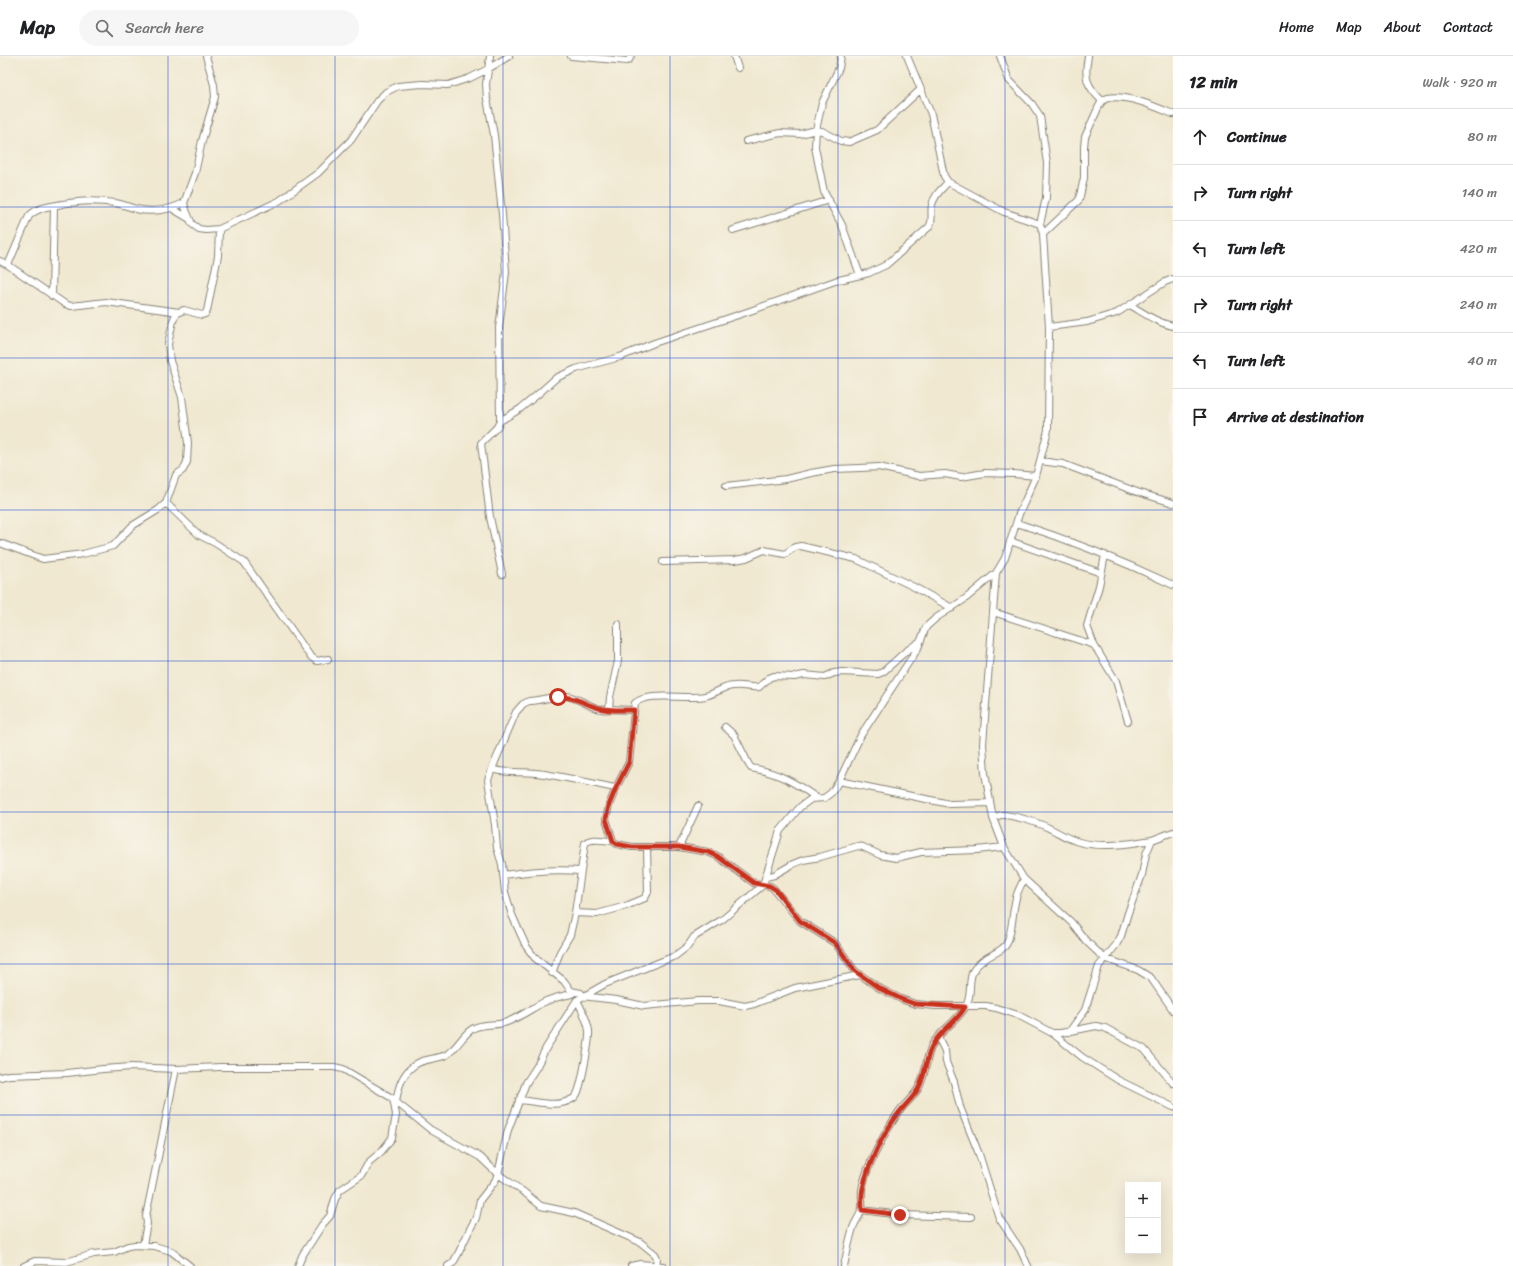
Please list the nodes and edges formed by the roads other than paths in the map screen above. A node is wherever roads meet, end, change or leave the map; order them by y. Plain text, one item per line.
1 (206, 56) edge
2 (490, 56) edge
3 (508, 56) edge
4 (570, 56) edge
5 (631, 56) edge
6 (734, 56) edge
7 (841, 56) edge
8 (908, 56) edge
9 (1000, 56) edge
10 (1088, 56) edge
11 (738, 68) dead end
12 (488, 69) junction
13 (920, 89) junction
14 (1102, 101) junction
15 (1173, 114) edge
16 (816, 130) junction
17 (746, 141) dead end
18 (948, 182) junction
19 (829, 200) junction
20 (184, 203) junction
21 (54, 206) junction
22 (172, 209) junction
23 (188, 218) junction
24 (1040, 224) junction
25 (219, 229) junction
26 (733, 230) dead end
27 (1043, 234) junction
28 (0, 261) edge
29 (8, 265) junction
30 (860, 275) junction
31 (1173, 279) edge
32 (52, 296) junction
33 (1130, 305) junction
34 (179, 312) junction
35 (1173, 326) edge
36 (1049, 327) junction
37 (500, 421) junction
38 (1040, 461) junction
39 (1036, 476) junction
40 (726, 486) dead end
41 (166, 503) junction
42 (1173, 504) edge
43 (1017, 523) junction
44 (1010, 541) junction
45 (0, 542) edge
46 (1105, 554) junction
47 (663, 562) dead end
48 (996, 573) junction
49 (1101, 573) junction
50 (502, 574) dead end
51 (1173, 585) edge
52 (952, 608) junction
53 (993, 612) junction
54 (618, 624) dead end
55 (919, 642) junction
56 (1094, 645) junction
57 (328, 659) dead end
58 (609, 709) junction
59 (634, 710) junction
60 (1128, 721) dead end
61 (725, 727) dead end
62 (492, 769) junction
63 (839, 781) junction
64 (616, 788) junction
65 (817, 798) junction
66 (989, 804) junction
67 (698, 806) dead end
68 (993, 818) junction
69 (1173, 832) edge
70 (1152, 840) junction
71 (613, 841) junction
72 (647, 847) junction
73 (679, 847) junction
74 (1004, 847) junction
75 (580, 870) junction
76 (503, 875) junction
77 (766, 877) junction
78 (1024, 879) junction
79 (763, 885) junction
80 (575, 913) junction
81 (1104, 958) junction
82 (552, 973) junction
83 (860, 975) junction
84 (572, 993) junction
85 (580, 998) junction
86 (965, 1007) junction
87 (1173, 1010) edge
88 (566, 1015) junction
89 (1069, 1032) junction
90 (1052, 1033) junction
91 (938, 1038) junction
92 (176, 1069) junction
93 (0, 1077) edge
94 (1173, 1083) edge
95 (519, 1100) junction
96 (395, 1102) junction
97 (1173, 1107) edge
98 (498, 1174) junction
99 (862, 1210) junction
100 (971, 1217) dead end
101 (143, 1245) junction
102 (656, 1265) edge
103 (24, 1266) edge
104 (190, 1266) edge
105 (298, 1266) edge
106 (448, 1266) edge
107 (631, 1266) edge
108 (663, 1266) edge
109 (844, 1266) edge
110 (1028, 1266) edge

1 - 20 street
2 - 12 street
3 - 12 street
4 - 5 street
6 - 11 street
7 - 16 street
8 - 13 street
9 - 24 street
10 - 14 street
12 - 25 street
12 - 37 street
13 - 16 street
13 - 18 street
14 - 15 street
14 - 27 street
16 - 17 street
16 - 19 street
18 - 24 street
18 - 30 street
19 - 26 street
19 - 30 street
20 - 22 street
20 - 23 street
21 - 22 street
21 - 29 street
21 - 32 street
22 - 23 street
23 - 25 street
24 - 27 street
25 - 34 street
27 - 36 street
28 - 29 street
29 - 32 street
30 - 37 street
31 - 33 street
32 - 34 street
33 - 35 street
33 - 36 street
34 - 41 street
36 - 38 street
37 - 50 street
38 - 39 street
38 - 42 street
39 - 40 street
39 - 43 street
41 - 45 street
41 - 57 street
43 - 44 street
43 - 46 street
44 - 48 street
44 - 49 street
46 - 49 street
46 - 51 street
47 - 52 street
48 - 52 street
48 - 53 street
49 - 56 street
52 - 55 street
53 - 56 street
53 - 66 street
54 - 58 street
55 - 59 street
55 - 63 street
56 - 60 street
58 - 59 street
58 - 62 street
59 - 64 street
61 - 65 street
62 - 64 street
62 - 76 street
63 - 65 street
63 - 66 street
64 - 71 street
65 - 77 street
66 - 68 street
67 - 73 street
68 - 70 street
68 - 74 street
69 - 70 street
70 - 81 street
71 - 72 street
71 - 75 street
72 - 73 street
72 - 80 street
73 - 79 street
74 - 77 street
74 - 78 street
75 - 76 street
75 - 80 street
76 - 82 street
77 - 79 street
78 - 81 street
78 - 86 street
79 - 83 street
79 - 85 street
80 - 82 street
81 - 87 street
81 - 89 street
82 - 84 street
83 - 85 street
83 - 86 street
84 - 85 street
84 - 88 street
84 - 96 street
85 - 88 street
85 - 95 street
86 - 90 street
86 - 91 street
88 - 95 street
89 - 90 street
89 - 94 street
90 - 97 street
91 - 99 street
91 - 110 street
92 - 93 street
92 - 96 street
92 - 101 street
95 - 98 street
96 - 98 street
96 - 105 street
98 - 102 street
98 - 106 street
99 - 100 street
99 - 109 street
101 - 103 street
101 - 104 street
102 - 107 street
102 - 108 street

